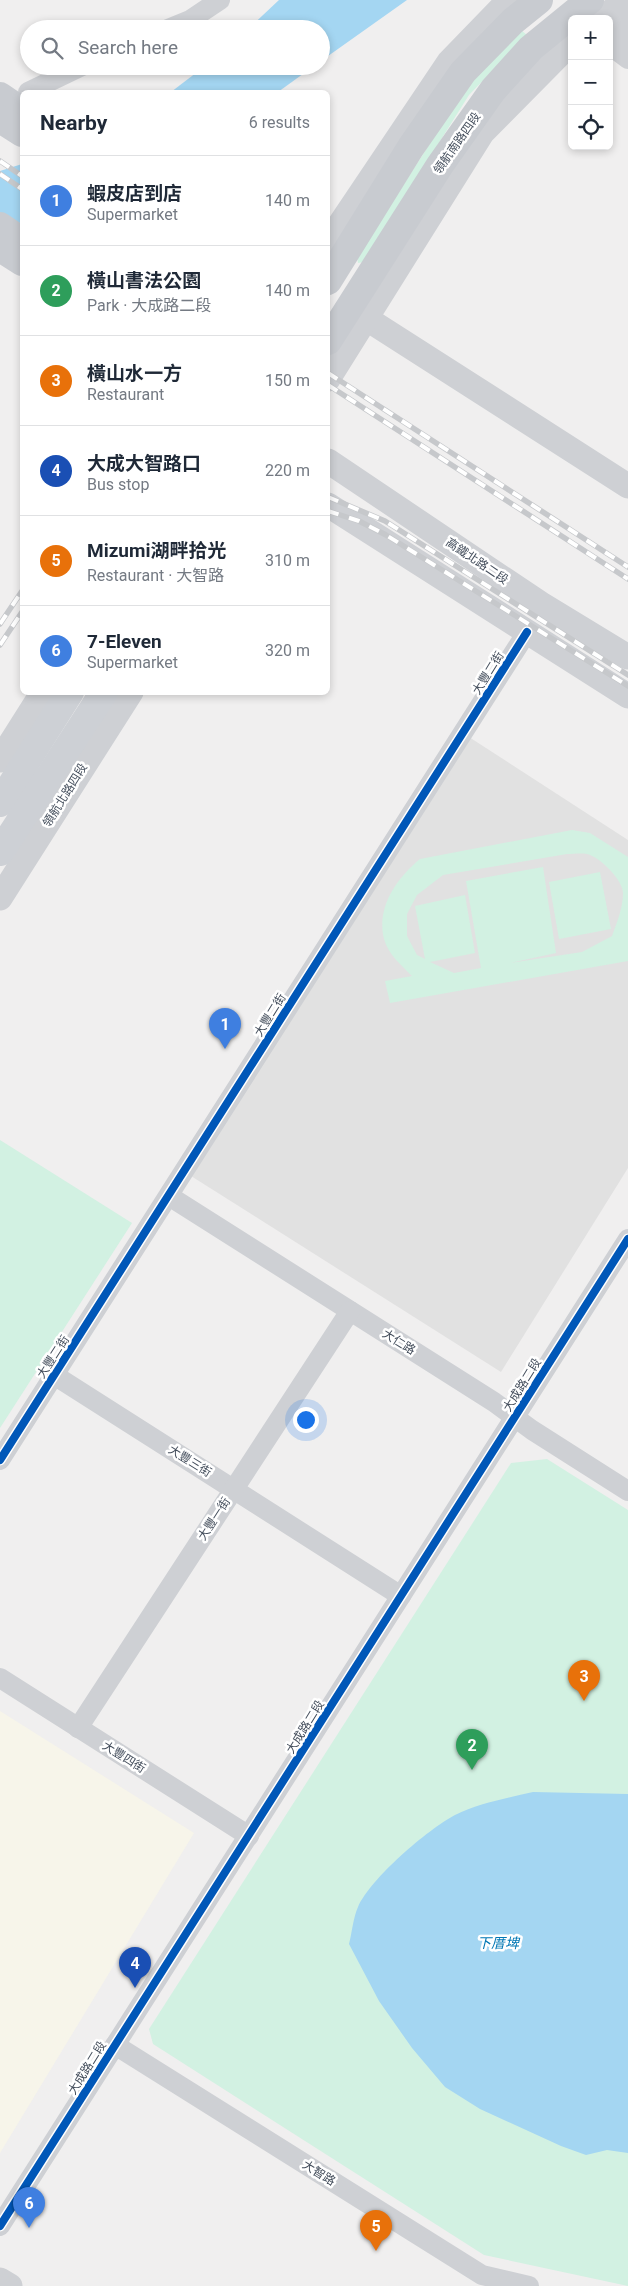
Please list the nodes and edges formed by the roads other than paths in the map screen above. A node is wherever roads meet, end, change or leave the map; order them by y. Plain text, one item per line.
1 (220, 0) edge
2 (509, 0) edge
3 (539, 0) edge
4 (590, 0) edge
5 (623, 7) edge
6 (608, 15) edge
7 (190, 20) edge
8 (568, 46) edge
9 (628, 59) edge
10 (68, 75) edge
11 (44, 90) edge
12 (8, 237) edge
13 (330, 239) edge
14 (20, 258) edge
15 (330, 278) edge
16 (347, 306) edge
17 (330, 337) edge
18 (330, 371) edge
19 (330, 462) edge
20 (628, 486) edge
21 (330, 506) edge
22 (330, 524) edge
23 (379, 536) junction
24 (527, 632) junction
25 (628, 658) edge
26 (41, 695) edge
27 (68, 695) edge
28 (102, 695) edge
29 (129, 695) edge
30 (628, 696) edge
31 (0, 760) edge
32 (0, 803) edge
33 (0, 852) edge
34 (0, 898) edge
35 (169, 1196) junction
36 (626, 1245) edge
37 (350, 1311) junction
38 (54, 1375) junction
39 (515, 1418) junction
40 (0, 1460) edge
41 (234, 1489) junction
42 (628, 1491) edge
43 (401, 1596) junction
44 (0, 1678) edge
45 (78, 1728) junction
46 (248, 1836) junction
47 (115, 2045) junction
48 (0, 2226) edge
49 (0, 2280) edge
50 (10, 2286) edge
51 (529, 2286) edge

1 - 7 street
2 - 13 street
3 - 15 main road
4 - 16 main road, 領航南路四段
5 - 6 street
5 - 9 street
8 - 16 street, 領航南路四段
10 - 11 street
12 - 14 main road
16 - 17 main road
16 - 18 street
16 - 20 street
19 - 25 street, 高鐵北路二段
21 - 23 street
22 - 23 street
23 - 24 street
24 - 30 street
24 - 35 street, 大豐二街
26 - 31 street
27 - 32 main road
28 - 33 main road, 領航北路四段
29 - 34 street, 領航北路四段
35 - 37 street, 大仁路
35 - 38 street, 大豐二街
36 - 39 street, 大成路二段
37 - 39 street, 大仁路
37 - 41 street, 大豐一街
38 - 40 street, 大豐二街
38 - 41 street, 大豐三街
39 - 42 street, 大仁路
39 - 43 street, 大成路二段
41 - 43 street, 大豐三街
41 - 45 street, 大豐一街
43 - 46 street, 大成路二段
44 - 45 street, 大豐四街
45 - 46 street, 大豐四街
46 - 47 street, 大成路二段
47 - 48 street, 大成路二段
47 - 51 street, 大智路
49 - 50 street

